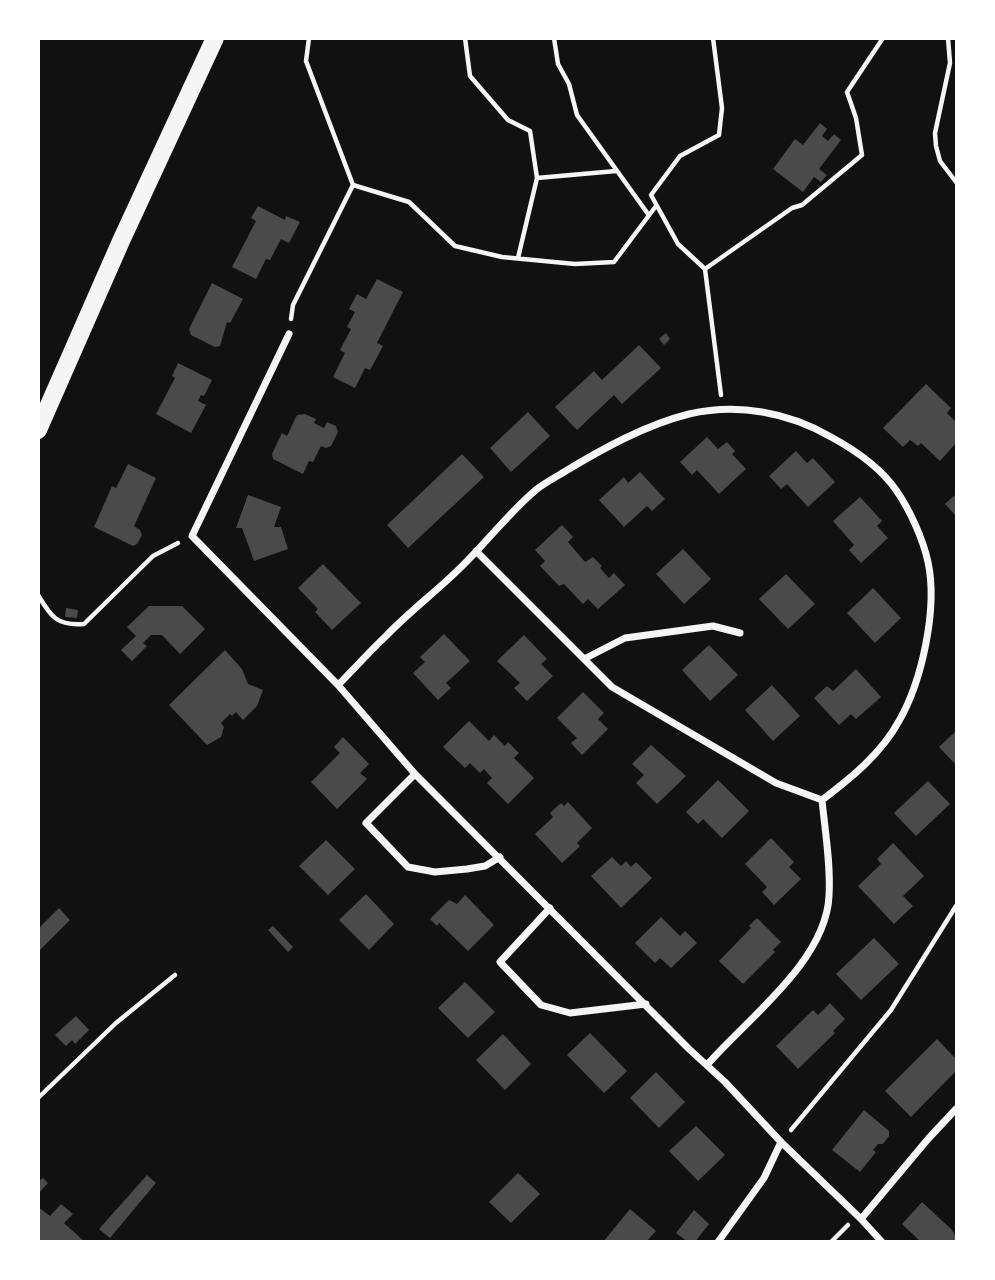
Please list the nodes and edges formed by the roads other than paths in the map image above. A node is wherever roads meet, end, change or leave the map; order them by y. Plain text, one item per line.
1 (215, 38) edge
2 (289, 334) road end
3 (38, 430) edge
4 (476, 551) junction
5 (740, 633) dead end
6 (586, 658) junction
7 (338, 685) junction
8 (415, 774) junction
9 (822, 800) junction
10 (500, 857) junction
11 (550, 908) junction
12 (646, 1004) junction
13 (707, 1065) junction
14 (957, 1109) edge
15 (780, 1142) junction
16 (859, 1217) junction
17 (718, 1241) edge
18 (882, 1241) edge

1 - 3 main road
2 - 7 street
4 - 6 street
4 - 7 street
4 - 9 street
5 - 6 street
6 - 9 street
7 - 8 street
8 - 10 street
8 - 10 street
9 - 13 street
10 - 11 street
11 - 12 street
11 - 12 street
12 - 13 street
13 - 15 street
14 - 16 street
15 - 16 street
15 - 17 street
16 - 18 street

